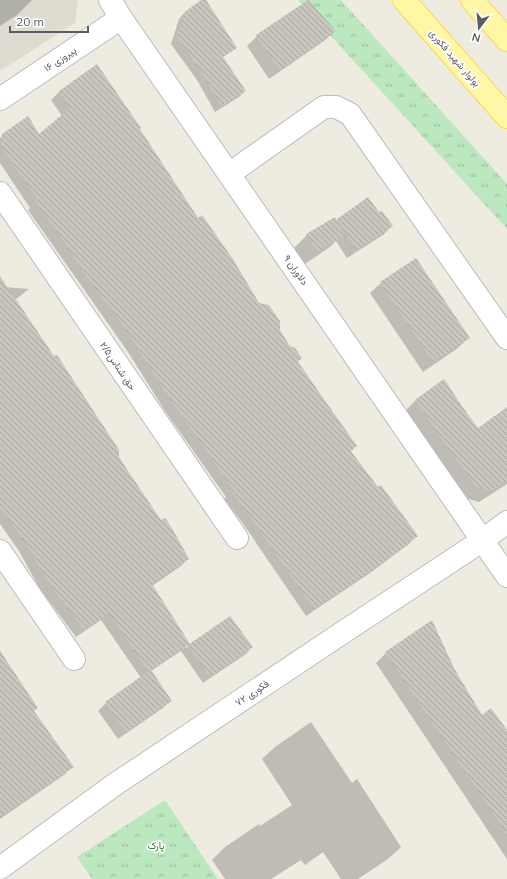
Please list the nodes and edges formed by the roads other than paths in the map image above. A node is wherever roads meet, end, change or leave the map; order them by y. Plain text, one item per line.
1 (110, 0) edge
2 (404, 0) edge
3 (472, 0) edge
4 (121, 18) junction
5 (507, 40) edge
6 (0, 99) edge
7 (507, 117) edge
8 (229, 174) junction
9 (0, 193) edge
10 (507, 338) edge
11 (507, 522) edge
12 (237, 538) dead end
13 (483, 540) junction
14 (0, 551) edge
15 (507, 576) edge
16 (74, 660) dead end
17 (0, 868) edge

1 - 4 street, دلاوران ۹
2 - 7 main road, بولوار شهید فکوری
3 - 5 main road
4 - 6 street, پیروزی ۱۶
4 - 8 street, دلاوران ۹
8 - 10 street
8 - 13 street, دلاوران ۹
9 - 12 street, حق شناس۲/۵
11 - 13 street, فکوری ۷۲
13 - 15 street, دلاوران ۹
13 - 17 street, فکوری ۷۲
14 - 16 street

